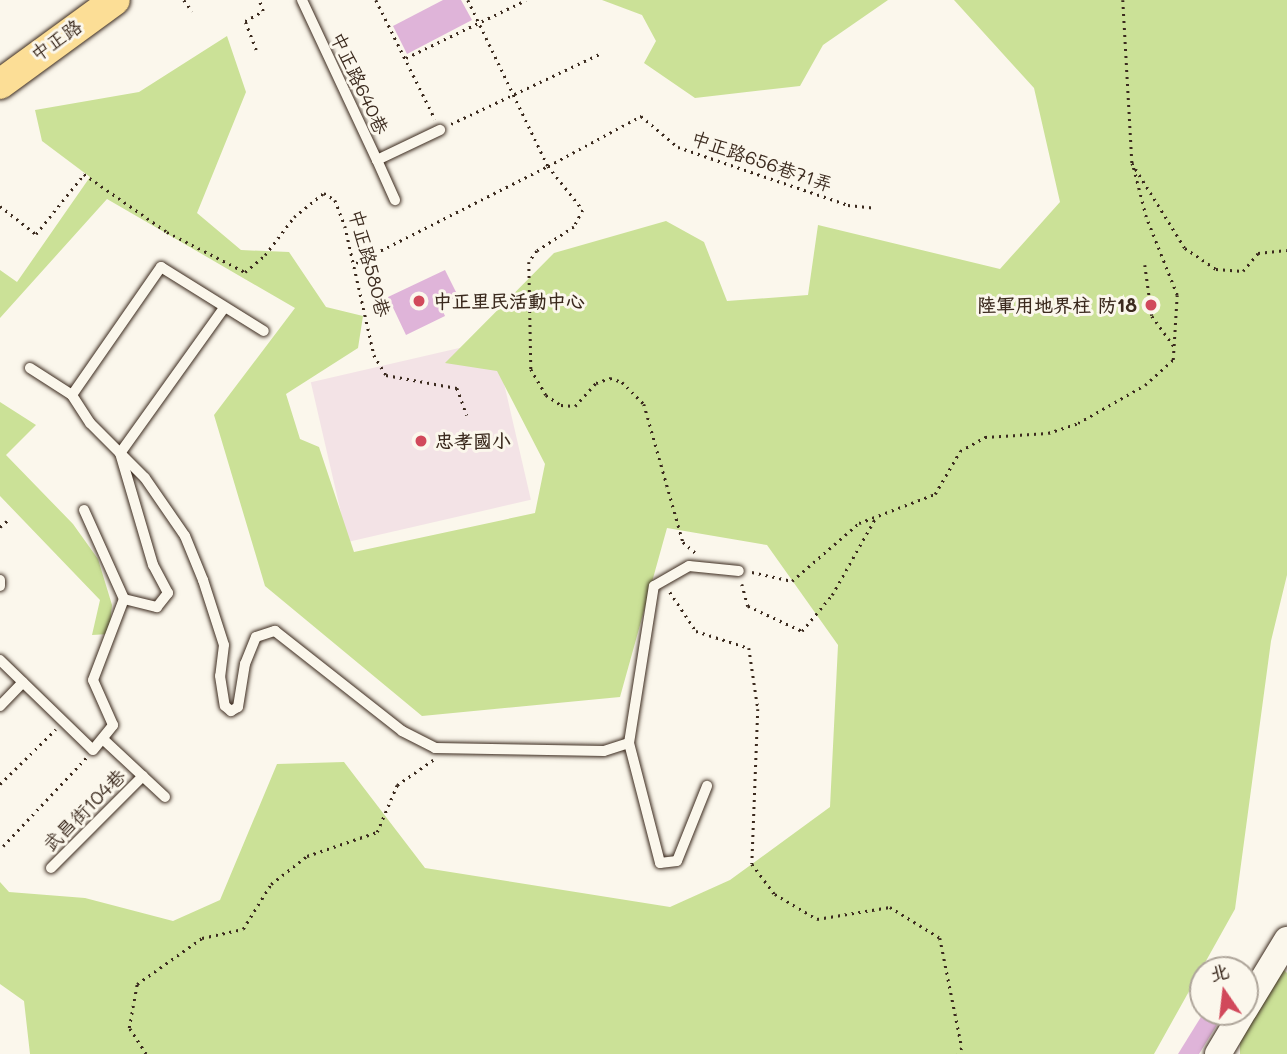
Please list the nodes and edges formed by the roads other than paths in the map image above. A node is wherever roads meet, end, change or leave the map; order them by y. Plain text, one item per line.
1 (114, 0) edge
2 (302, 0) edge
3 (1, 80) edge
4 (440, 130) road end
5 (377, 160) junction
6 (395, 200) dead end
7 (224, 309) junction
8 (264, 331) dead end
9 (30, 368) dead end
10 (72, 394) junction
11 (120, 453) junction
12 (84, 510) dead end
13 (739, 570) road end
14 (0, 580) edge
15 (0, 586) edge
16 (124, 599) junction
17 (0, 660) edge
18 (23, 682) junction
19 (0, 706) edge
20 (104, 741) junction
21 (629, 743) junction
22 (143, 776) junction
23 (707, 786) dead end
24 (165, 797) dead end
25 (51, 868) dead end
26 (1287, 940) edge
27 (1259, 986) edge
28 (1235, 1026) edge
29 (1218, 1054) edge

1 - 3 main road, 中正路
2 - 5 lane, 中正路640巷
4 - 5 lane, 中正路640巷
5 - 6 lane
7 - 8 lane
7 - 10 lane
7 - 11 lane
9 - 10 lane
10 - 11 lane
11 - 16 lane
11 - 21 lane
12 - 16 lane
13 - 21 lane
14 - 15 lane
16 - 20 lane
17 - 18 lane, 武昌街104巷
18 - 19 lane
18 - 20 lane, 武昌街104巷
20 - 22 lane
21 - 23 lane
22 - 24 lane
22 - 25 lane, 武昌街104巷
26 - 27 street
28 - 29 street

